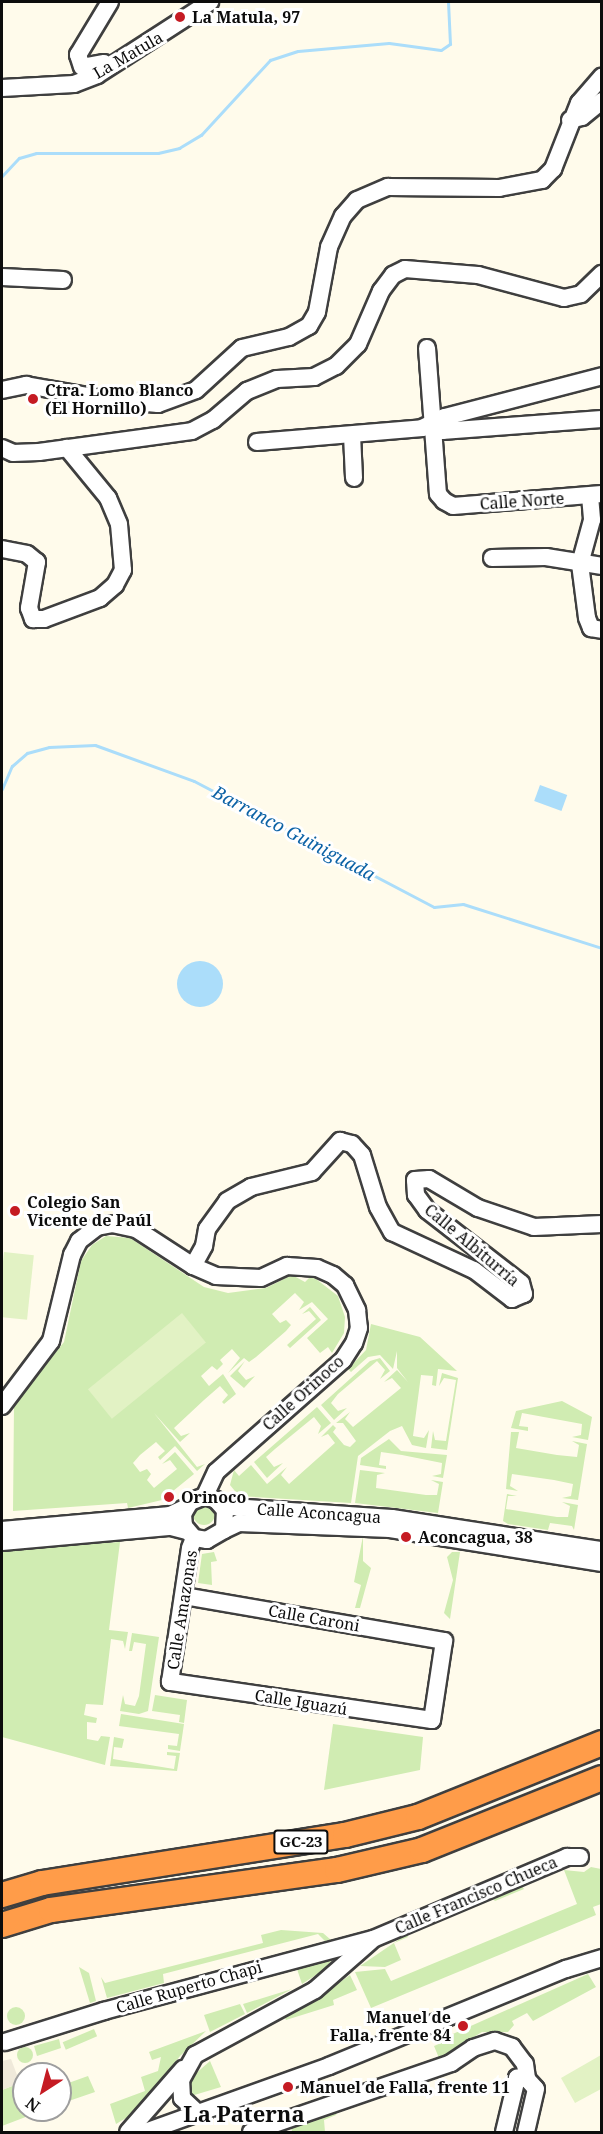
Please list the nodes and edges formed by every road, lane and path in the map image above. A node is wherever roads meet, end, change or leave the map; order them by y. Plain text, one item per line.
1 (110, 2) edge
2 (210, 2) edge
3 (146, 46) junction
4 (602, 77) edge
5 (2, 87) edge
6 (602, 101) edge
7 (570, 120) junction
8 (602, 274) edge
9 (2, 277) edge
10 (63, 280) dead end
11 (427, 348) dead end
12 (602, 376) edge
13 (2, 390) edge
14 (602, 419) edge
15 (433, 423) junction
16 (352, 435) junction
17 (257, 442) dead end
18 (2, 448) edge
19 (67, 448) junction
20 (354, 478) dead end
21 (596, 495) edge
22 (2, 549) edge
23 (492, 558) dead end
24 (580, 564) junction
25 (602, 566) edge
26 (602, 630) edge
27 (602, 1224) edge
28 (193, 1266) junction
29 (2, 1406) edge
30 (211, 1498) junction
31 (185, 1508) junction
32 (2, 1530) edge
33 (224, 1530) junction
34 (191, 1534) junction
35 (2, 1542) edge
36 (602, 1550) edge
37 (602, 1563) edge
38 (184, 1596) junction
39 (170, 1682) joint
40 (432, 1720) joint
41 (597, 1744) edge
42 (602, 1778) edge
43 (580, 1857) dead end
44 (2, 1895) edge
45 (2, 1925) edge
46 (373, 1939) junction
47 (602, 1958) edge
48 (5, 2042) dead end
49 (195, 2055) junction
50 (527, 2079) junction
51 (198, 2114) junction
52 (128, 2133) edge
53 (145, 2133) edge
54 (250, 2133) edge
55 (504, 2133) edge
56 (526, 2133) edge

1 - 3 street
2 - 3 street, La Matula
3 - 5 street, La Matula
4 - 7 street
6 - 7 street
7 - 13 street
8 - 19 street
9 - 10 street
11 - 15 street
12 - 15 street
14 - 15 street
15 - 16 street
15 - 21 street, Calle Norte
16 - 17 street
16 - 20 street
18 - 19 street
19 - 22 street
21 - 24 street
23 - 24 street
24 - 25 street
24 - 26 street
27 - 28 street, Calle Albiturría
28 - 29 street, Calle Orinoco
28 - 30 street, Calle Orinoco
30 - 31 street
30 - 33 street
30 - 36 street, Calle Aconcagua
31 - 32 street
31 - 34 street
33 - 34 street
33 - 37 street, Calle Aconcagua
34 - 35 street
34 - 38 street, Calle Amazonas
38 - 39 street, Calle Amazonas
38 - 40 street, Calle Caroni
39 - 40 street, Calle Iguazú
41 - 44 highway, GC-23
42 - 45 highway, GC-23
43 - 46 street, Calle Francisco Chueca
46 - 48 street, Calle Ruperto Chapi
46 - 49 street
47 - 51 street
49 - 51 street
49 - 52 street
50 - 54 street
50 - 55 street
50 - 56 street
51 - 53 street

